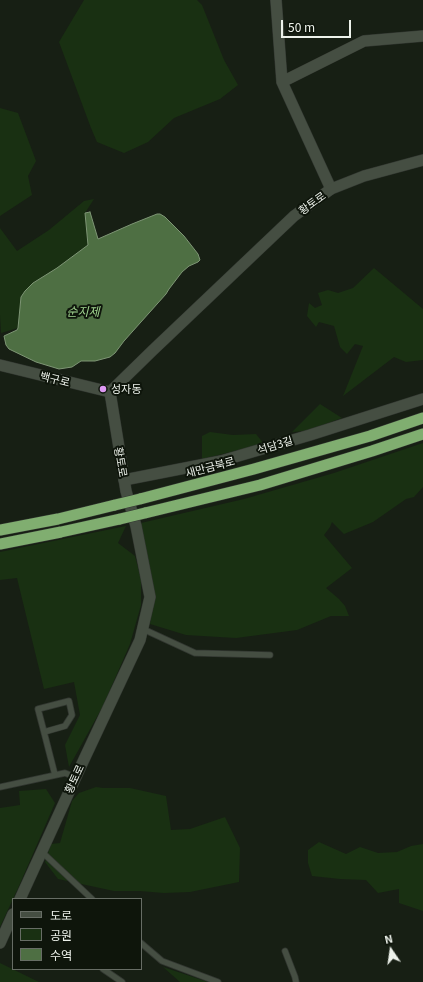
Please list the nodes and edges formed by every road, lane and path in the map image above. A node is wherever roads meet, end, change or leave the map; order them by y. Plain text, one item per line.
1 (276, 0) edge
2 (423, 36) edge
3 (282, 82) junction
4 (423, 160) edge
5 (331, 189) junction
6 (0, 365) edge
7 (110, 392) junction
8 (423, 398) edge
9 (423, 418) edge
10 (423, 434) edge
11 (124, 480) junction
12 (0, 530) edge
13 (0, 544) edge
14 (143, 629) junction
15 (270, 655) dead end
16 (44, 732) junction
17 (55, 775) junction
18 (75, 777) junction
19 (0, 788) edge
20 (42, 851) junction
21 (20, 898) edge
22 (91, 898) edge
23 (12, 916) edge
24 (0, 943) edge
25 (142, 944) edge
26 (285, 951) dead end
27 (104, 970) edge
28 (122, 982) edge
29 (218, 982) edge
30 (296, 982) edge

1 - 3 main road
2 - 3 main road
3 - 5 main road
4 - 5 main road, 황토로
5 - 7 main road, 황토로
6 - 7 main road, 백구로
7 - 11 main road, 황토로
8 - 11 main road, 석담3길
9 - 12 highway, 새만금북로, bridge
10 - 13 highway, bridge
11 - 14 main road, 황토로
14 - 15 lane
14 - 18 main road, 황토로
16 - 16 lane
16 - 17 lane
17 - 18 lane
17 - 19 lane
18 - 20 main road, 황토로
20 - 21 main road, 황토로
20 - 22 lane
23 - 24 main road
25 - 29 lane
26 - 30 lane
27 - 28 lane

